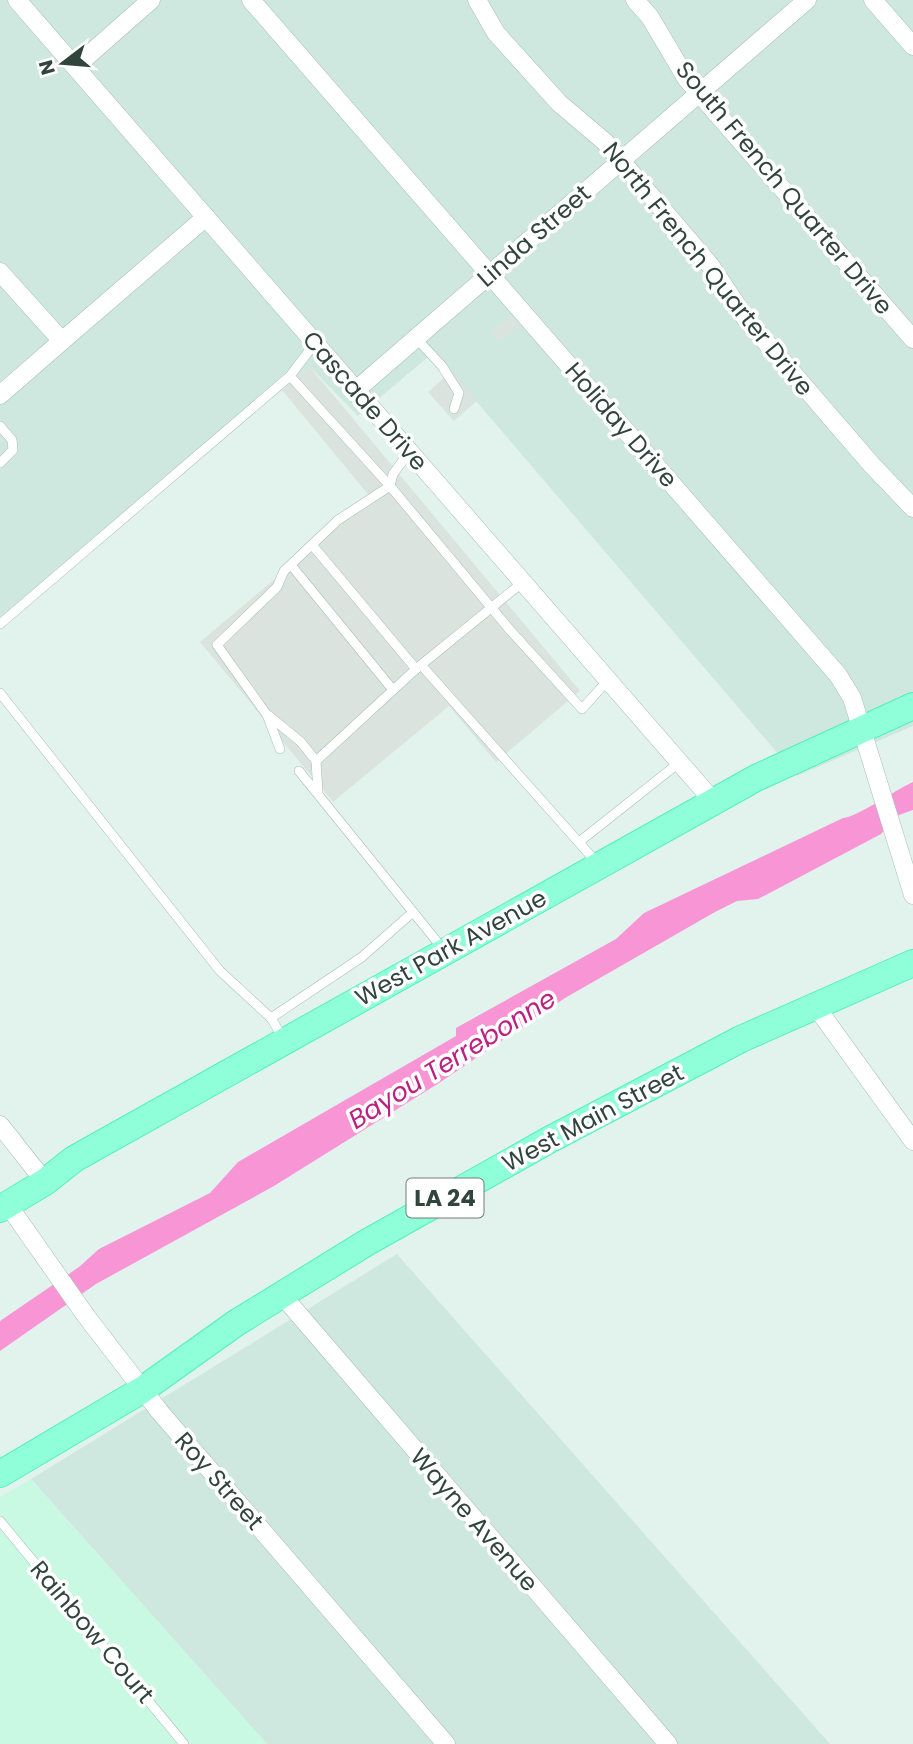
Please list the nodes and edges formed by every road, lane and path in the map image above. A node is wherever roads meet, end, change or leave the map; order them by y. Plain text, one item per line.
1 (17, 0) edge
2 (151, 0) edge
3 (251, 0) edge
4 (477, 0) edge
5 (635, 0) edge
6 (807, 0) edge
7 (873, 0) edge
8 (913, 46) edge
9 (75, 67) junction
10 (700, 93) junction
11 (622, 161) junction
12 (206, 218) junction
13 (0, 272) edge
14 (490, 275) junction
15 (416, 338) junction
16 (913, 339) edge
17 (62, 341) junction
18 (315, 343) junction
19 (289, 376) junction
20 (356, 390) junction
21 (0, 395) edge
22 (454, 409) dead end
23 (0, 426) edge
24 (410, 451) junction
25 (0, 463) edge
26 (390, 486) junction
27 (913, 508) edge
28 (313, 546) junction
29 (291, 565) junction
30 (523, 582) junction
31 (491, 607) junction
32 (0, 624) edge
33 (419, 667) junction
34 (608, 680) junction
35 (393, 690) junction
36 (0, 694) edge
37 (913, 706) edge
38 (267, 715) junction
39 (862, 732) junction
40 (280, 749) dead end
41 (316, 761) junction
42 (680, 762) junction
43 (299, 771) dead end
44 (318, 794) junction
45 (714, 802) junction
46 (579, 842) junction
47 (599, 865) junction
48 (913, 895) edge
49 (413, 912) junction
50 (445, 952) junction
51 (913, 963) edge
52 (814, 1004) junction
53 (271, 1018) junction
54 (285, 1041) junction
55 (0, 1125) edge
56 (913, 1141) edge
57 (45, 1182) junction
58 (4, 1207) edge
59 (282, 1295) junction
60 (142, 1390) junction
61 (0, 1474) edge
62 (0, 1521) edge
63 (184, 1744) edge
64 (446, 1744) edge
65 (668, 1744) edge

1 - 9 street, Cascade Drive
2 - 9 street
3 - 14 street, Holiday Drive
4 - 11 street, North French Quarter Drive
5 - 10 street, South French Quarter Drive
6 - 10 street, Linda Street
7 - 8 street
9 - 12 street, Cascade Drive
10 - 11 street, Linda Street
10 - 16 street, South French Quarter Drive
11 - 14 street, Linda Street
11 - 27 street, North French Quarter Drive
12 - 17 street
12 - 18 street, Cascade Drive
13 - 17 street
14 - 15 street, Linda Street
14 - 39 street, Holiday Drive
15 - 20 street, Linda Street
15 - 22 lane
17 - 21 street
18 - 19 lane
18 - 20 street, Cascade Drive
19 - 26 lane
19 - 32 lane
20 - 24 street, Cascade Drive
23 - 25 lane
24 - 26 lane
24 - 30 street, Cascade Drive
26 - 28 lane
26 - 31 lane
28 - 29 lane
28 - 33 lane
29 - 35 lane
29 - 38 lane
30 - 31 lane
30 - 34 street, Cascade Drive
31 - 33 lane
31 - 34 lane
33 - 35 lane
33 - 46 lane
34 - 42 street, Cascade Drive
35 - 41 lane
36 - 53 lane
37 - 39 main road, West Park Avenue
38 - 40 lane
38 - 41 lane
39 - 45 main road, West Park Avenue
39 - 48 street, Holiday Drive
41 - 44 lane
42 - 45 street, Cascade Drive
42 - 46 lane
43 - 44 lane
44 - 49 lane
45 - 47 main road, West Park Avenue
46 - 47 lane
47 - 50 main road, West Park Avenue
49 - 50 lane
49 - 53 lane
50 - 54 main road, West Park Avenue
51 - 52 main road, West Main Street / LA 24
52 - 56 street
52 - 59 main road, West Main Street / LA 24
53 - 54 lane
54 - 57 main road, West Park Avenue
55 - 57 street
57 - 58 main road, West Park Avenue
58 - 60 street, Roy Street
59 - 60 main road, West Main Street / LA 24
59 - 65 street, Wayne Avenue
60 - 61 main road, West Main Street / LA 24
60 - 64 street, Roy Street
62 - 63 lane, Rainbow Court

